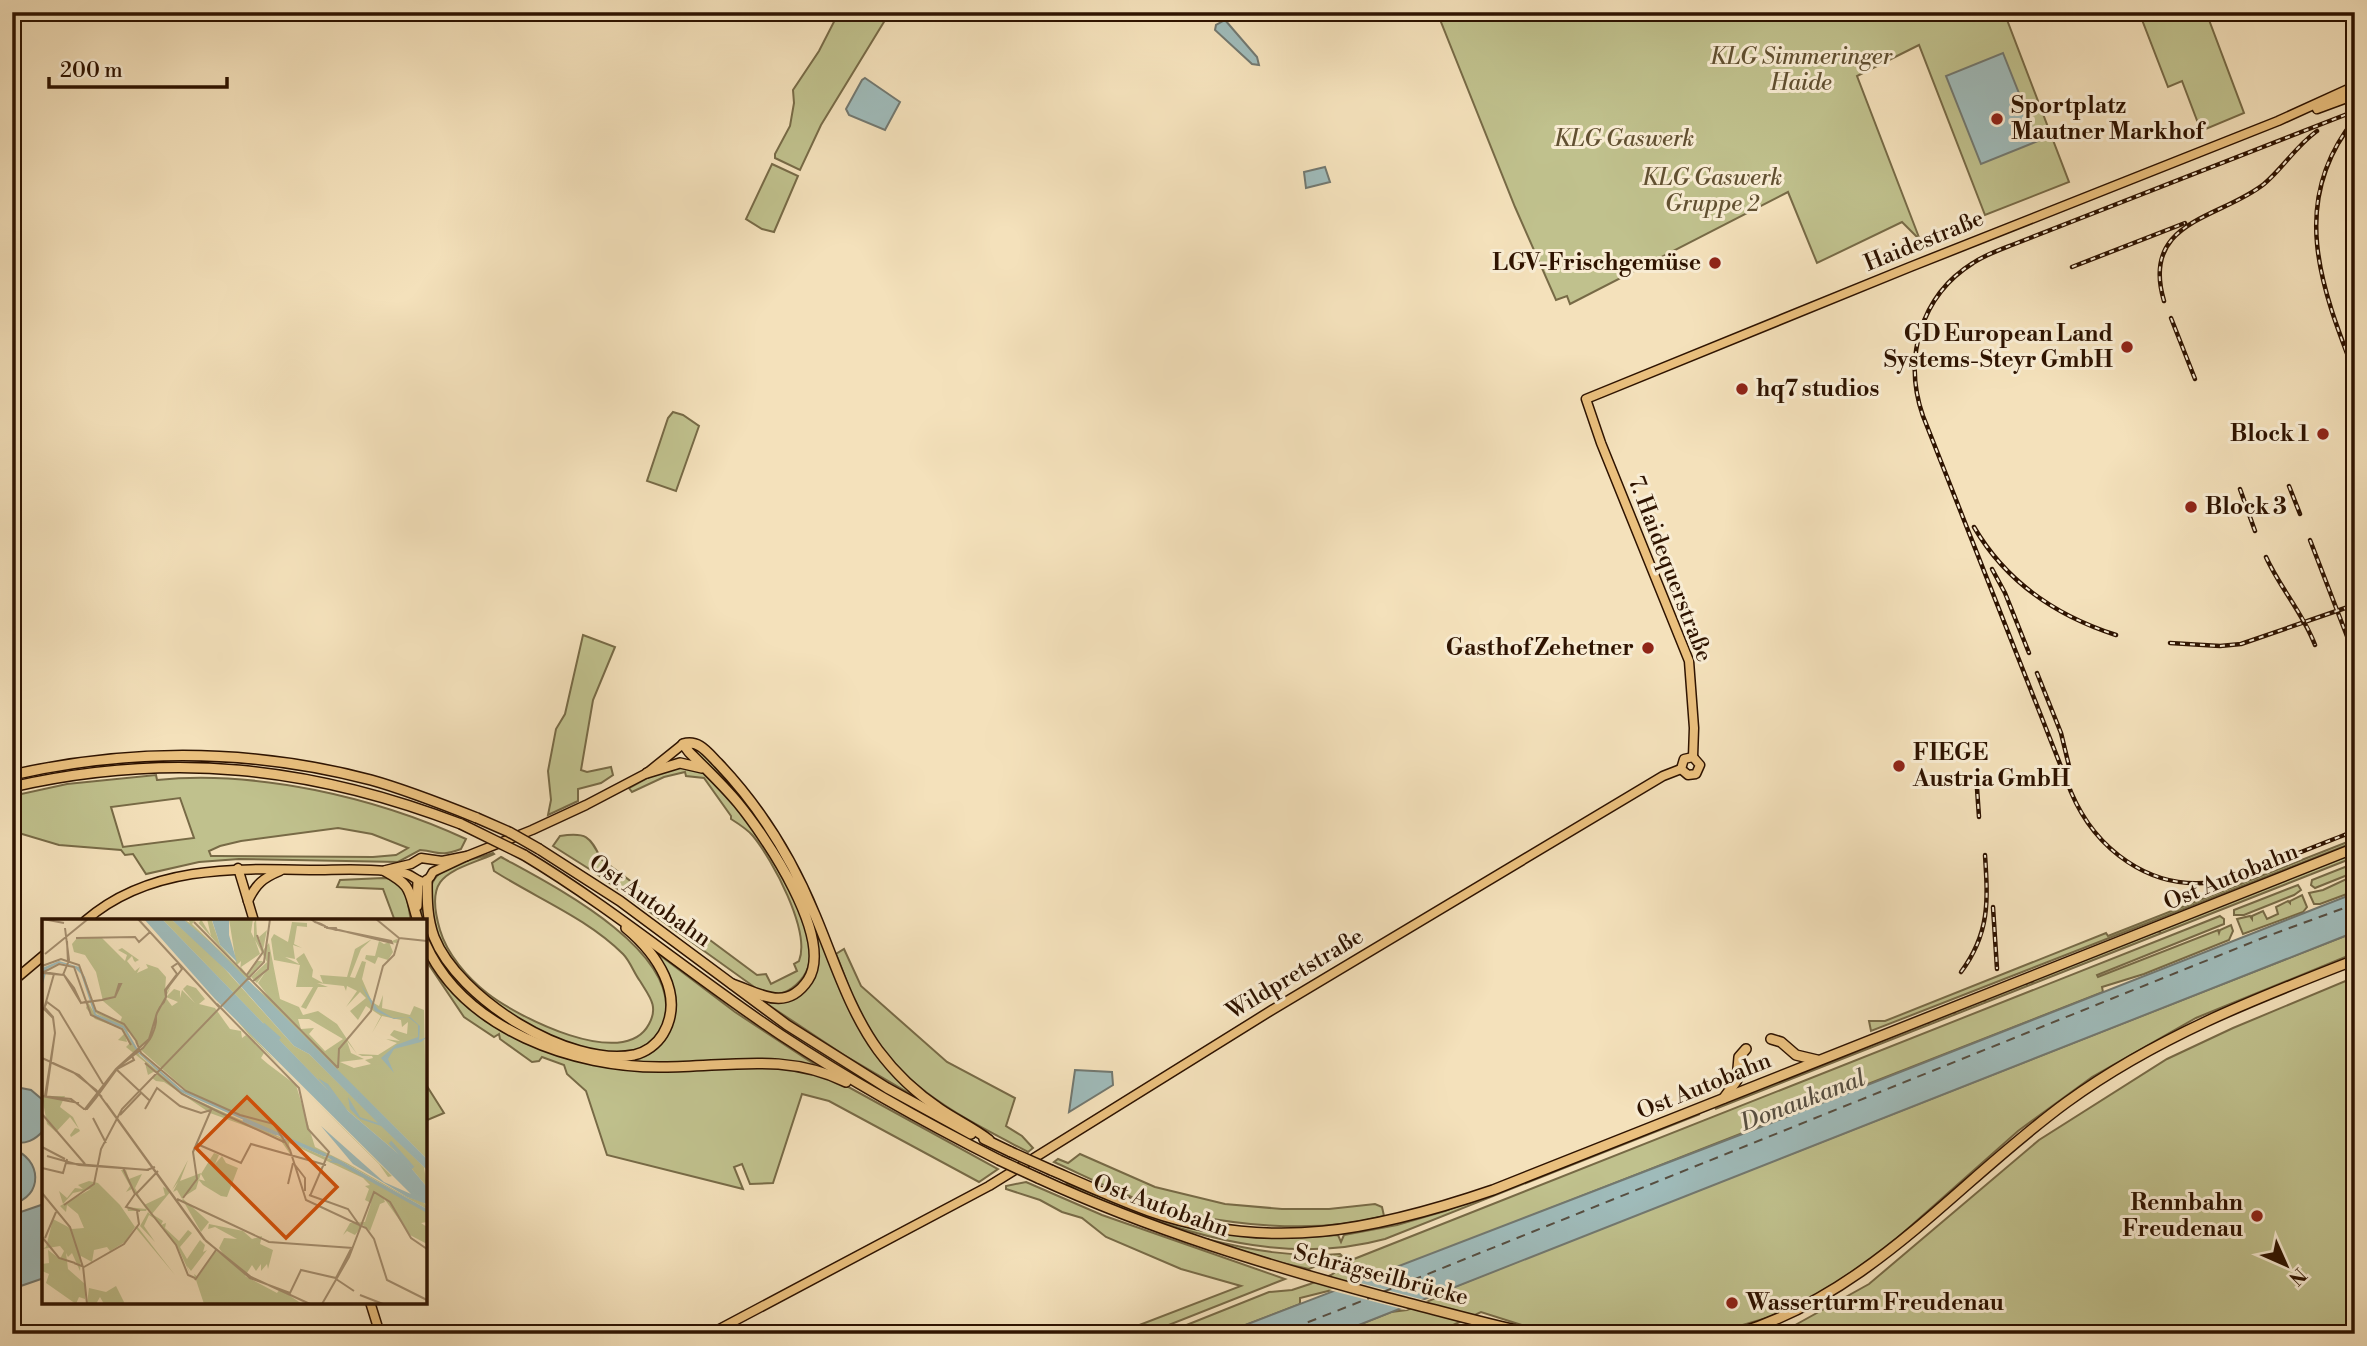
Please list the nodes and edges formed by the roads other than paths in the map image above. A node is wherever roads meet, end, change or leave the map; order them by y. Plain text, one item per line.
1 (2355, 86) edge
2 (2355, 95) edge
3 (2278, 121) junction
4 (1586, 399) joint
5 (684, 744) junction
6 (1693, 757) junction
7 (1681, 769) junction
8 (709, 771) junction
9 (647, 773) junction
10 (12, 775) edge
11 (12, 787) edge
12 (2355, 848) edge
13 (467, 856) junction
14 (428, 860) junction
15 (411, 864) junction
16 (238, 868) junction
17 (283, 869) junction
18 (385, 871) junction
19 (422, 877) junction
20 (248, 901) junction
21 (611, 911) junction
22 (88, 919) edge
23 (253, 919) edge
24 (418, 919) edge
25 (427, 946) edge
26 (42, 958) edge
27 (2355, 960) edge
28 (12, 982) edge
29 (732, 984) junction
30 (1771, 1039) dead end
31 (1746, 1049) dead end
32 (1819, 1061) junction
33 (880, 1096) junction
34 (1723, 1099) junction
35 (989, 1140) junction
36 (1272, 1266) joint
37 (371, 1304) edge
38 (380, 1334) edge
39 (710, 1334) edge
40 (1534, 1334) edge
41 (1736, 1334) edge

1 - 3 main road, Haidestraße
2 - 3 main road, Haidestraße
3 - 4 main road, Haidestraße
4 - 6 main road, 7. Haidequerstraße
5 - 8 highway
5 - 9 main road
5 - 35 highway
6 - 7 main road
6 - 7 main road
7 - 39 main road, Wildpretstraße
8 - 9 highway
8 - 29 highway
9 - 13 main road
10 - 29 highway, Ost Autobahn, bridge
11 - 21 highway, Ost Autobahn, bridge
12 - 32 highway, Ost Autobahn
13 - 14 main road
13 - 19 main road
14 - 15 main road
14 - 19 main road
15 - 18 main road
15 - 19 main road
16 - 17 main road
16 - 20 main road
16 - 22 main road
17 - 18 main road
17 - 20 main road
18 - 19 main road
18 - 24 highway
19 - 21 highway
19 - 24 highway
20 - 23 main road
21 - 33 highway, Ost Autobahn
25 - 33 highway
26 - 28 main road
27 - 41 highway
29 - 35 highway, Ost Autobahn
30 - 32 highway
31 - 34 highway
32 - 34 highway, Ost Autobahn
33 - 36 highway, Ost Autobahn, bridge
34 - 35 highway, Ost Autobahn, bridge
36 - 40 highway, Schrägseilbrücke
37 - 38 main road

